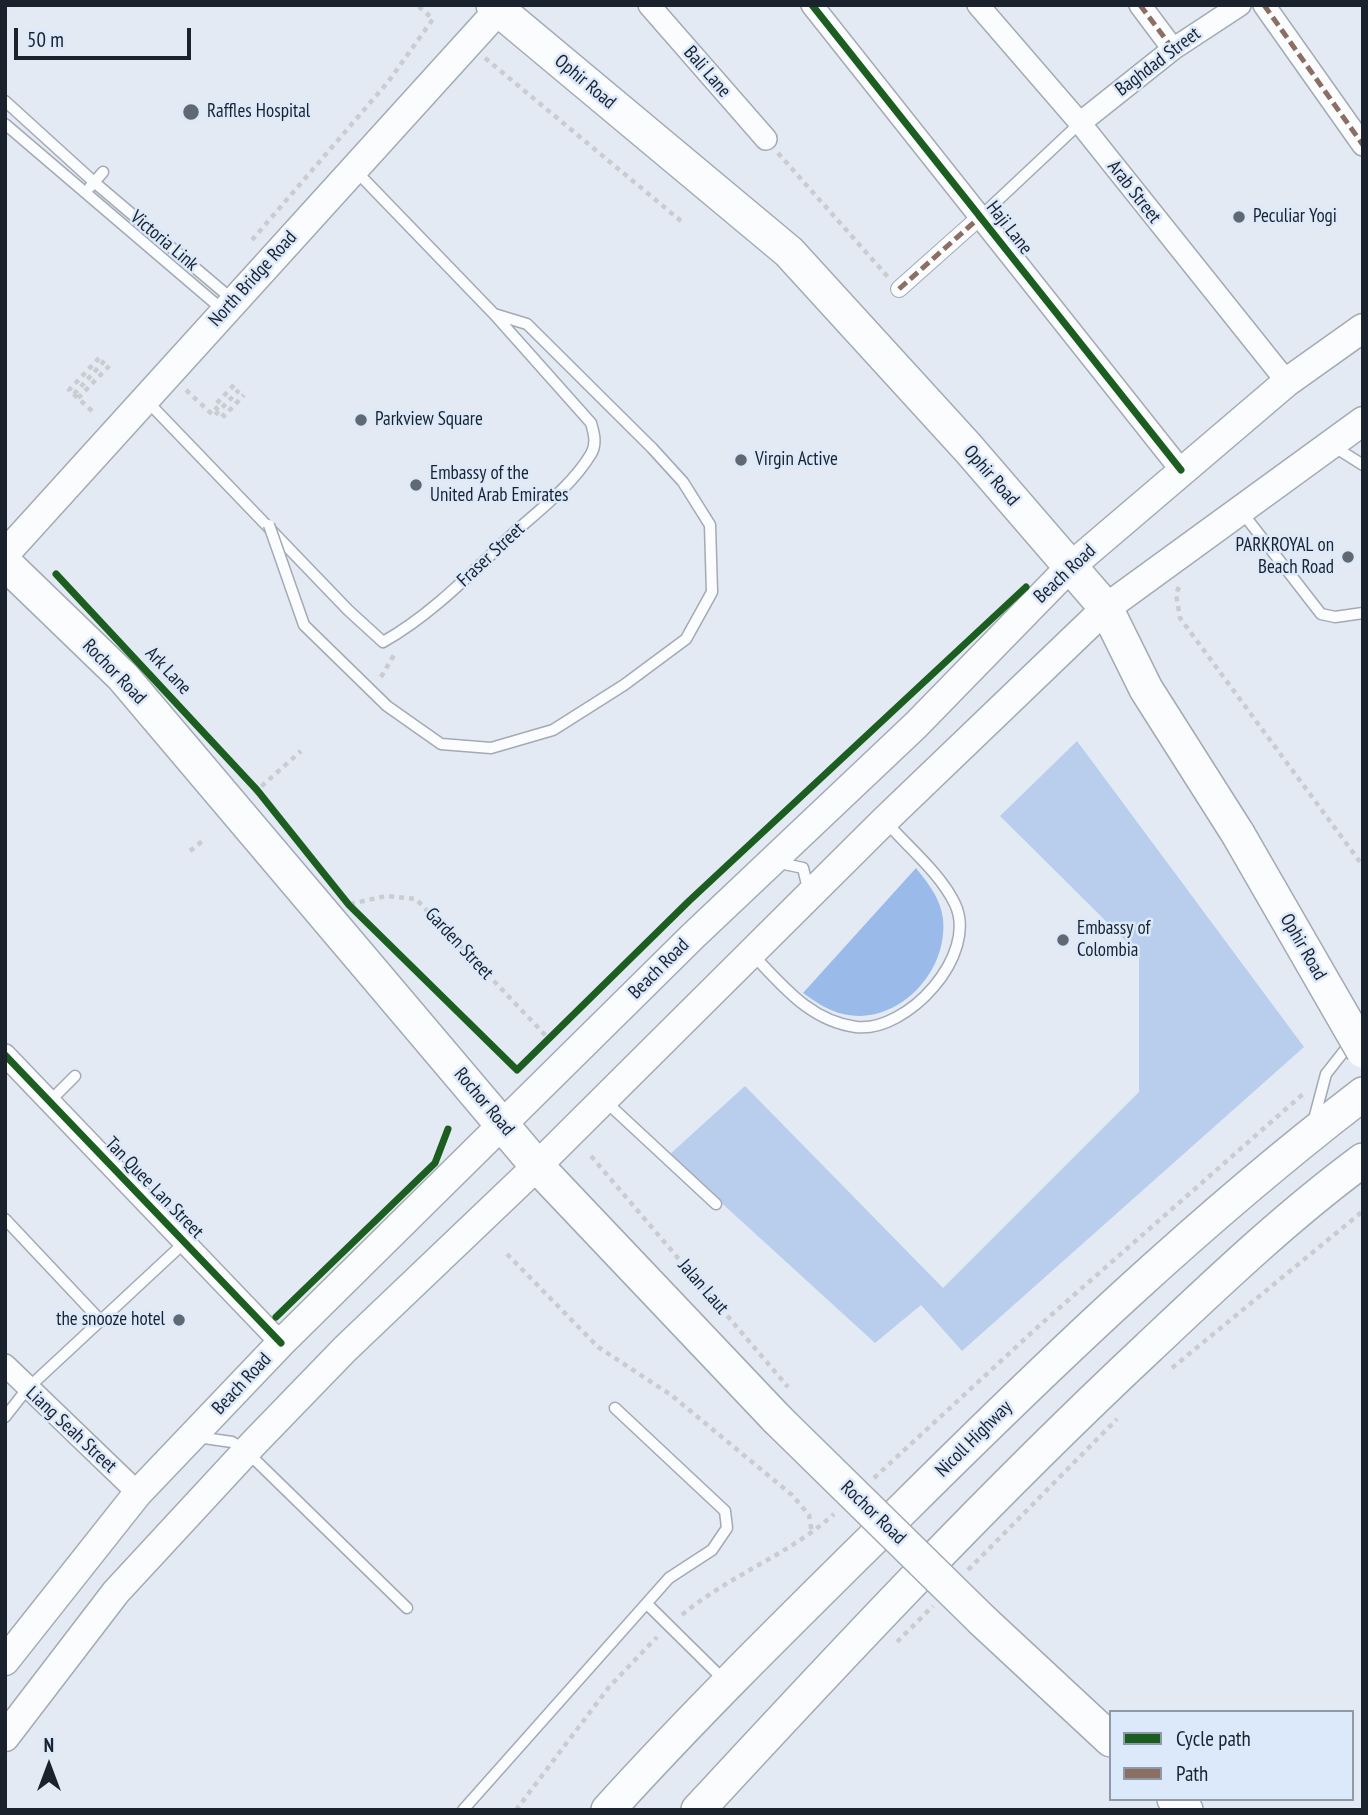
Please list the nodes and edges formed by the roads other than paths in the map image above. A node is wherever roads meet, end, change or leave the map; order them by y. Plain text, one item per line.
1 (649, 5) edge
2 (812, 5) edge
3 (978, 5) edge
4 (1140, 5) edge
5 (1240, 5) edge
6 (1264, 5) edge
7 (498, 7) edge
8 (1173, 49) junction
9 (5, 101) edge
10 (1080, 123) junction
11 (5, 124) edge
12 (766, 139) road end
13 (1363, 145) edge
14 (354, 169) junction
15 (103, 172) dead end
16 (94, 182) junction
17 (86, 192) junction
18 (980, 217) junction
19 (169, 245) junction
20 (160, 255) junction
21 (899, 289) road end
22 (229, 306) junction
23 (494, 314) junction
24 (1363, 328) edge
25 (1287, 382) junction
26 (144, 398) junction
27 (1363, 421) edge
28 (1331, 445) junction
29 (1363, 465) edge
30 (1181, 470) junction
31 (1239, 509) junction
32 (269, 525) junction
33 (5, 554) edge
34 (5, 563) edge
35 (1070, 567) junction
36 (1105, 608) junction
37 (1363, 613) edge
38 (884, 821) junction
39 (772, 862) junction
40 (809, 895) junction
41 (751, 953) junction
42 (1363, 1028) edge
43 (1363, 1051) edge
44 (5, 1055) edge
45 (75, 1076) dead end
46 (1363, 1094) edge
47 (604, 1100) junction
48 (50, 1101) junction
49 (503, 1124) junction
50 (1310, 1134) junction
51 (1363, 1160) edge
52 (537, 1166) junction
53 (716, 1204) dead end
54 (5, 1219) edge
55 (184, 1243) junction
56 (101, 1321) junction
57 (281, 1343) junction
58 (5, 1365) edge
59 (27, 1389) junction
60 (615, 1408) dead end
61 (5, 1418) edge
62 (193, 1437) junction
63 (246, 1451) junction
64 (138, 1493) junction
65 (647, 1604) junction
66 (407, 1608) dead end
67 (5, 1661) edge
68 (727, 1684) junction
69 (5, 1737) edge
70 (1109, 1738) edge
71 (463, 1810) edge
72 (608, 1810) edge
73 (698, 1810) edge

1 - 12 street, Bali Lane
2 - 18 street, Haji Lane
3 - 10 street, Arab Street
4 - 8 street
5 - 8 street, Baghdad Street
6 - 13 street
7 - 14 main road, North Bridge Road
7 - 35 highway, Ophir Road
8 - 10 street, Baghdad Street
9 - 16 lane, Victoria Link
10 - 18 lane
10 - 25 street, Arab Street
11 - 17 lane, Victoria Link
14 - 22 main road, North Bridge Road
14 - 23 lane, Fraser Street
15 - 16 lane
16 - 17 lane
16 - 19 lane, Victoria Link
17 - 20 lane, Victoria Link
18 - 21 street
18 - 30 street, Haji Lane
19 - 20 lane
19 - 22 lane, Victoria Link
20 - 22 lane, Victoria Link
22 - 26 main road, North Bridge Road
23 - 32 lane, Fraser Street
23 - 32 lane, bridge
24 - 25 main road, Beach Road
25 - 30 main road, Beach Road
26 - 32 lane, Fraser Street
26 - 33 main road, North Bridge Road
27 - 28 main road
28 - 29 lane
28 - 31 main road
30 - 35 main road, Beach Road
31 - 36 main road
31 - 37 lane
34 - 49 highway, Rochor Road
35 - 36 highway, Ophir Road
35 - 39 main road, Beach Road
36 - 38 main road
36 - 43 highway, Ophir Road, bridge
38 - 40 main road
38 - 41 lane
39 - 40 lane
39 - 49 main road, Beach Road
40 - 41 main road
41 - 47 main road
42 - 50 lane
44 - 48 street, Tan Quee Lan Street
45 - 48 lane
46 - 50 highway, Nicoll Highway
47 - 52 main road
47 - 53 lane
48 - 55 street, Tan Quee Lan Street
49 - 52 highway, Rochor Road
49 - 57 main road, Beach Road
50 - 68 highway, Nicoll Highway
51 - 73 highway
52 - 63 main road
52 - 70 highway, Rochor Road, bridge
54 - 56 lane
55 - 56 lane
55 - 57 street, Tan Quee Lan Street
56 - 59 lane
57 - 62 main road, Beach Road
58 - 59 street, Liang Seah Street
59 - 61 lane
59 - 64 street, Liang Seah Street
60 - 65 lane
62 - 63 lane
62 - 64 main road, Beach Road
63 - 66 lane
63 - 69 main road
64 - 67 main road, Beach Road
65 - 68 lane
65 - 71 lane
68 - 72 highway, Nicoll Highway

